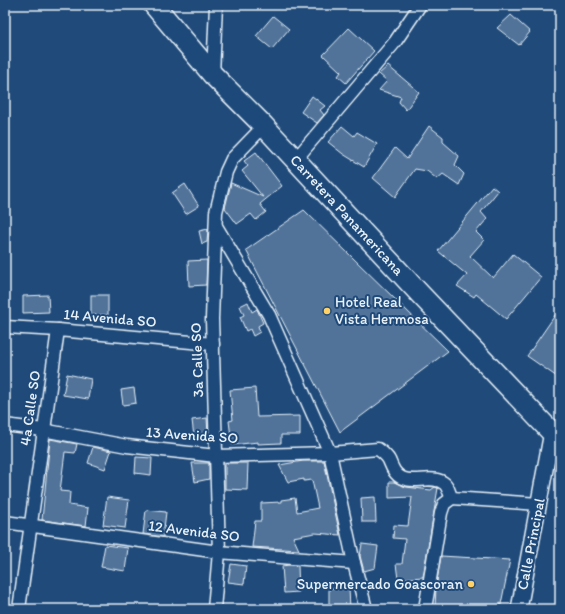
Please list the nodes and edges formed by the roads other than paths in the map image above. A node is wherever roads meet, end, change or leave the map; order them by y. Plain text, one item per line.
1 (154, 5) edge
2 (216, 5) edge
3 (420, 5) edge
4 (213, 75) junction
5 (264, 126) junction
6 (296, 160) junction
7 (216, 226) junction
8 (5, 327) edge
9 (58, 330) junction
10 (213, 344) junction
11 (5, 425) edge
12 (43, 430) junction
13 (556, 437) edge
14 (330, 453) junction
15 (216, 456) junction
16 (452, 498) junction
17 (538, 504) junction
18 (5, 522) edge
19 (30, 524) junction
20 (219, 552) junction
21 (354, 562) junction
22 (19, 609) edge
23 (214, 609) edge
24 (366, 609) edge
25 (425, 609) edge
26 (519, 609) edge

1 - 4 highway, Carretera Panamericana
2 - 4 street
3 - 6 street
4 - 5 highway, Carretera Panamericana
5 - 6 highway, Carretera Panamericana
5 - 7 street, 3a Calle SO
6 - 13 highway, Carretera Panamericana
7 - 10 street, 3a Calle SO
7 - 14 street
8 - 9 street, 14 Avenida SO
9 - 10 street, 14 Avenida SO
9 - 12 street, 4a Calle SO
10 - 15 street, 3a Calle SO
11 - 12 street, 13 Avenida SO
12 - 15 street, 13 Avenida SO
12 - 19 street, 4a Calle SO
13 - 17 street, Calle Principal
14 - 15 street, 13 Avenida SO
14 - 16 street, 13 Avenida SO
14 - 21 street
15 - 20 street, 3a Calle SO
16 - 17 street
16 - 25 street
17 - 26 street, Calle Principal
18 - 19 street, 12 Avenida SO
19 - 20 street, 12 Avenida SO
19 - 22 street, 4a Calle SO
20 - 21 street, 12 Avenida SO
20 - 23 street, 3a Calle SO
21 - 24 street

